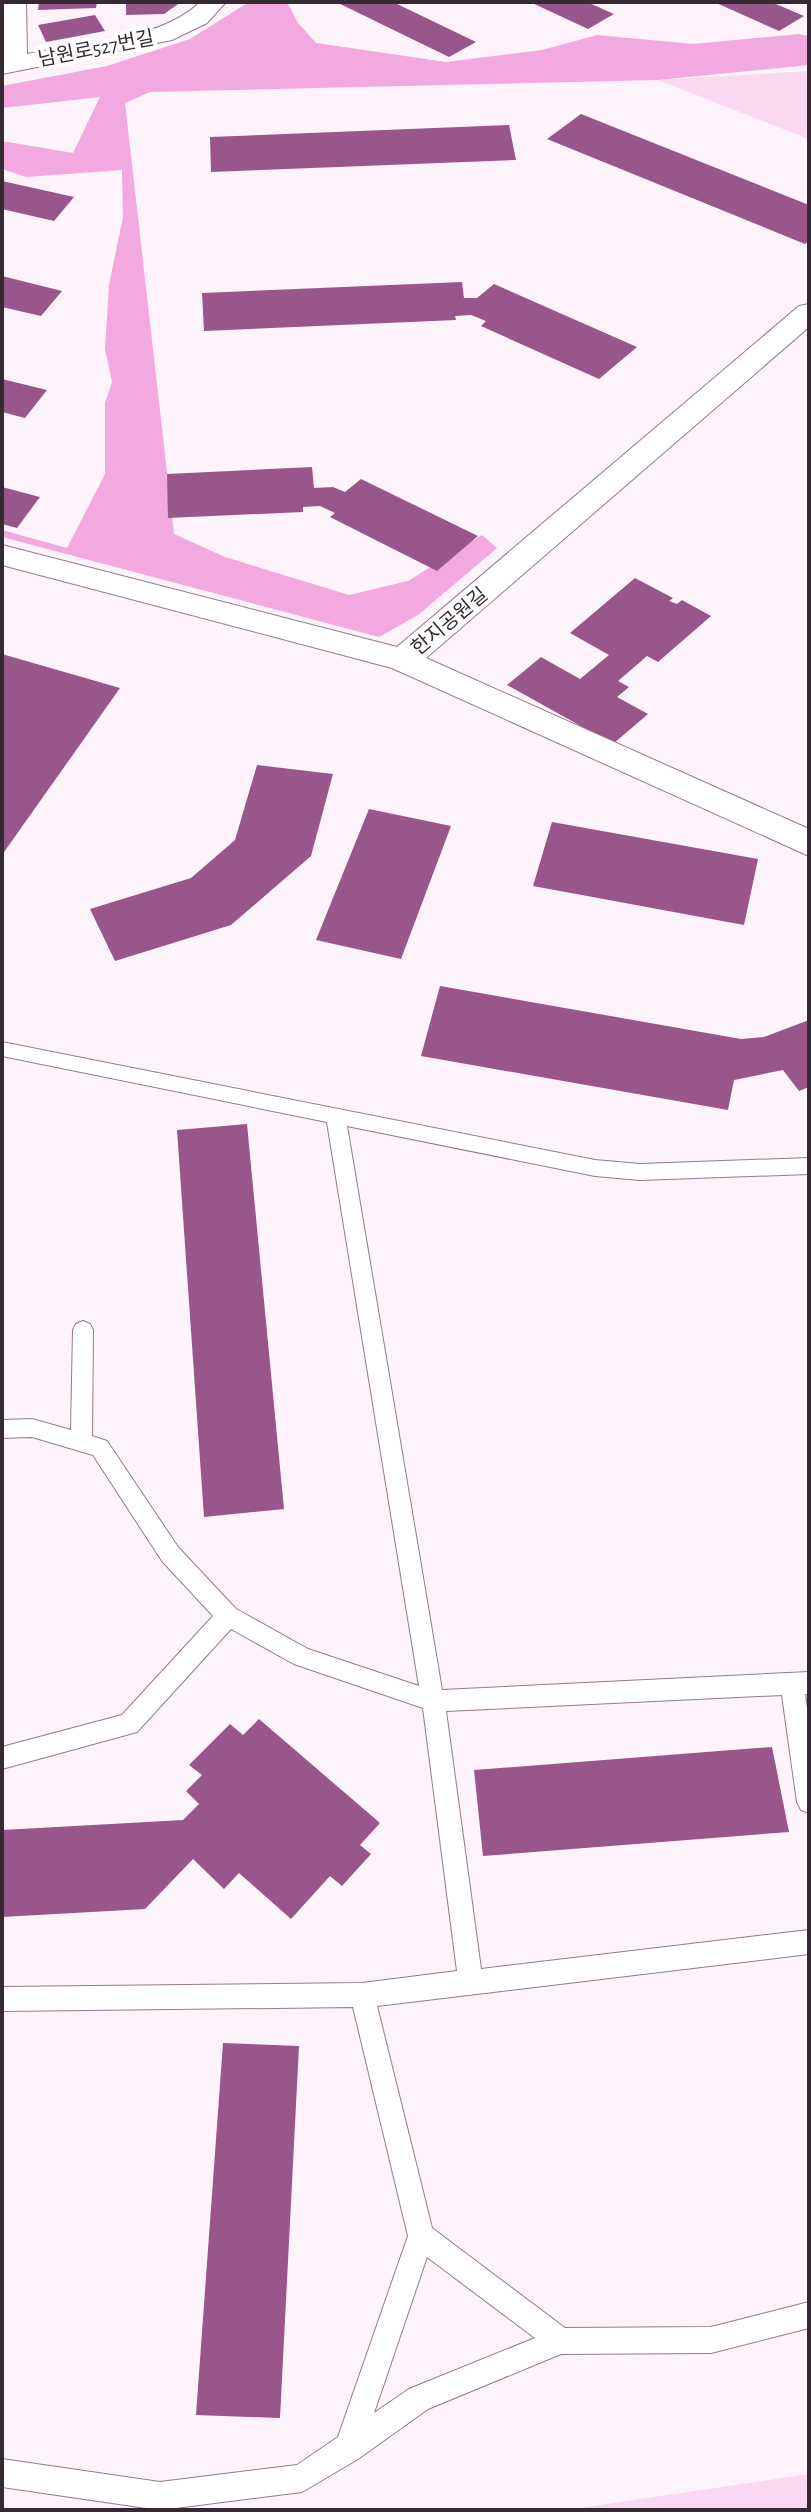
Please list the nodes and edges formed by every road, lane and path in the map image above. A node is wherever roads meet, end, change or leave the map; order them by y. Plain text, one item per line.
1 (14, 2) edge
2 (214, 2) edge
3 (8, 65) edge
4 (809, 312) edge
5 (2, 555) edge
6 (403, 660) junction
7 (809, 843) edge
8 (2, 1049) edge
9 (336, 1117) junction
10 (809, 1166) edge
11 (83, 1330) dead end
12 (2, 1429) edge
13 (81, 1443) junction
14 (228, 1616) junction
15 (800, 1683) edge
16 (433, 1701) junction
17 (2, 1758) edge
18 (809, 1802) edge
19 (809, 1942) edge
20 (471, 1982) junction
21 (362, 1995) junction
22 (2, 1999) edge
23 (421, 2236) junction
24 (809, 2315) edge
25 (561, 2341) junction
26 (348, 2449) junction
27 (2, 2473) edge

1 - 3 street, 남원로527번길
2 - 3 street, 남원로527번길
4 - 6 street, 한지공원길
5 - 6 street, 한지공원길
6 - 7 street
8 - 9 lane
9 - 10 lane
9 - 16 lane
11 - 13 lane
12 - 13 lane
13 - 14 lane
14 - 16 lane
14 - 17 lane
15 - 16 lane
15 - 18 lane
16 - 20 lane
19 - 20 lane
20 - 21 lane
21 - 22 lane
21 - 23 lane
23 - 25 lane
23 - 26 lane
24 - 25 lane
25 - 26 lane
26 - 27 lane

